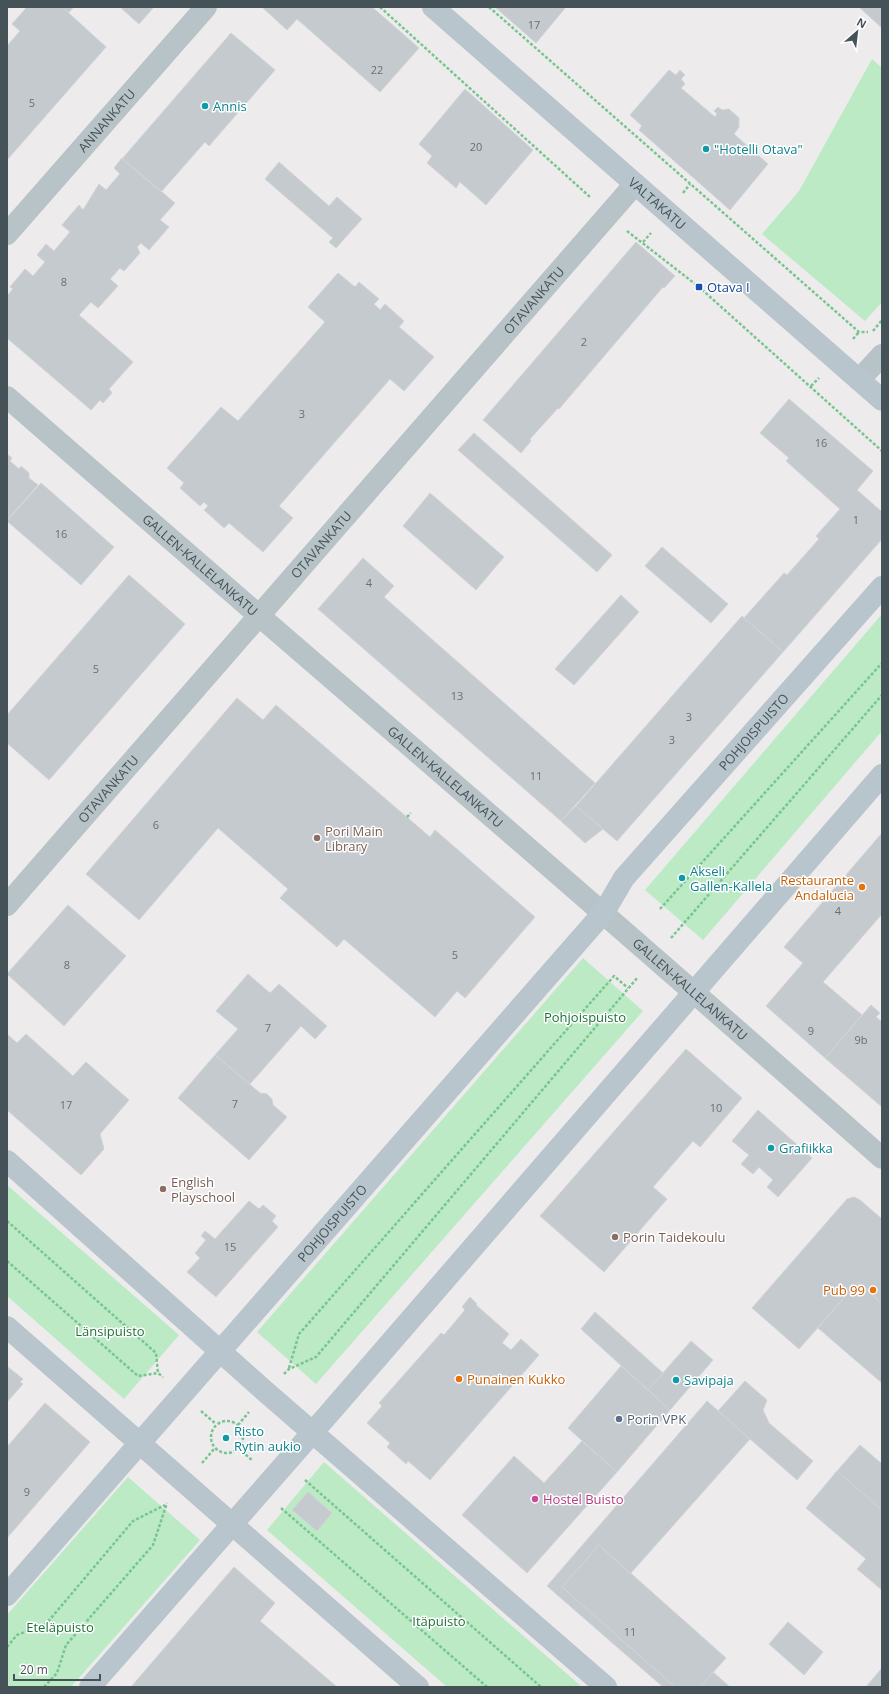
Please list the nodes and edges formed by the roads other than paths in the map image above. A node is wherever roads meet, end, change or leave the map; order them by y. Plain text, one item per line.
1 (206, 7) edge
2 (432, 7) edge
3 (635, 184) junction
4 (7, 234) edge
5 (879, 346) edge
6 (859, 380) junction
7 (7, 397) edge
8 (882, 400) edge
9 (882, 587) edge
10 (259, 617) junction
11 (882, 775) edge
12 (7, 906) edge
13 (604, 912) junction
14 (694, 992) junction
15 (882, 1158) edge
16 (7, 1161) edge
17 (7, 1327) edge
18 (221, 1351) junction
19 (312, 1432) junction
20 (140, 1442) junction
21 (232, 1524) junction
22 (7, 1595) edge
23 (90, 1687) edge
24 (418, 1687) edge
25 (606, 1687) edge

1 - 4 street, ANNANKATU
2 - 3 street, VALTAKATU
3 - 6 street, VALTAKATU
3 - 10 street, OTAVANKATU
5 - 6 street
6 - 8 street, VALTAKATU
7 - 10 street, GALLEN-KALLELANKATU
9 - 13 street, POHJOISPUISTO
10 - 12 street, OTAVANKATU
10 - 13 street, GALLEN-KALLELANKATU
11 - 14 street
13 - 14 street, GALLEN-KALLELANKATU
13 - 18 street, POHJOISPUISTO
14 - 15 street, GALLEN-KALLELANKATU
14 - 19 street
16 - 18 street
17 - 20 street
18 - 19 street
18 - 20 street, POHJOISPUISTO
19 - 21 street
19 - 25 street
20 - 21 street
20 - 22 street
21 - 23 street
21 - 24 street

